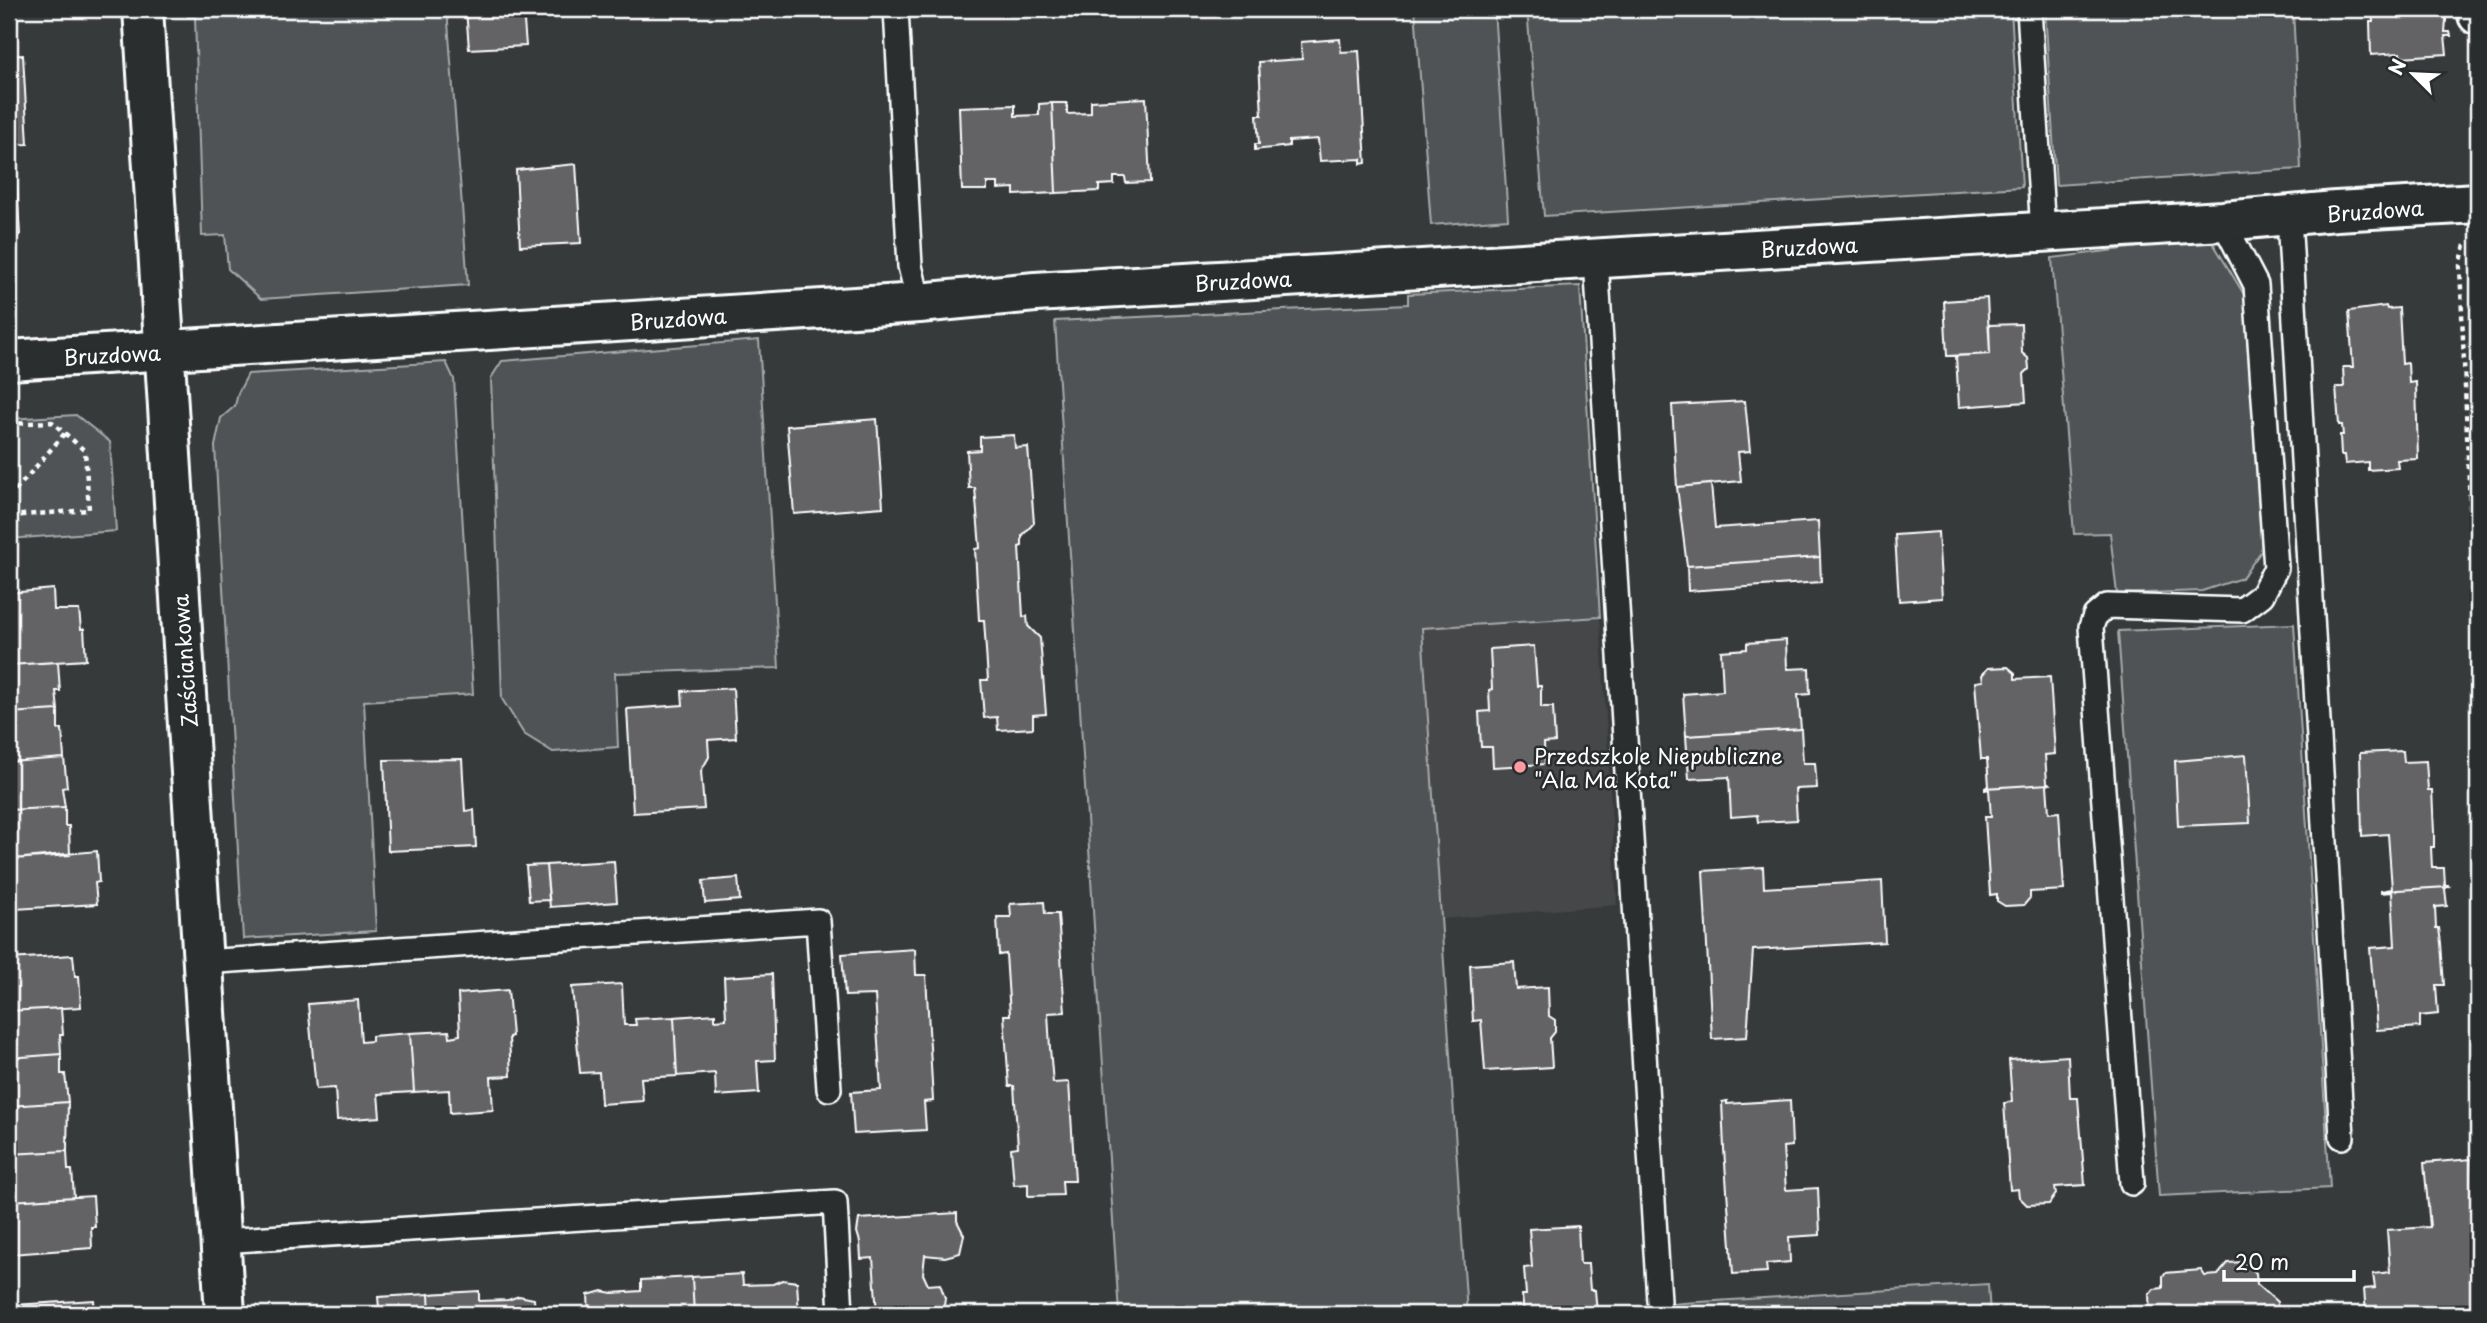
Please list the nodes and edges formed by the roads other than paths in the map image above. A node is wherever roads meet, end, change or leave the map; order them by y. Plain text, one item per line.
1 (143, 9) edge
2 (895, 9) edge
3 (2029, 9) edge
4 (2478, 9) edge
5 (2478, 15) edge
6 (2475, 204) edge
7 (2289, 217) junction
8 (2223, 221) junction
9 (2043, 232) junction
10 (1596, 259) junction
11 (919, 303) junction
12 (163, 351) junction
13 (9, 360) edge
14 (203, 962) junction
15 (829, 1089) dead end
16 (2342, 1137) dead end
17 (2132, 1183) dead end
18 (220, 1241) junction
19 (1659, 1301) dead end
20 (225, 1314) edge
21 (841, 1314) edge

1 - 12 street, Zaściankowa
2 - 11 lane
3 - 9 lane
4 - 5 street
6 - 7 street, Bruzdowa
7 - 8 street, Bruzdowa
7 - 16 lane
8 - 9 street, Bruzdowa
8 - 17 lane
9 - 10 street, Bruzdowa
10 - 11 street, Bruzdowa
10 - 19 lane
11 - 12 street, Bruzdowa
12 - 13 street, Bruzdowa
12 - 14 street, Zaściankowa
14 - 15 lane
14 - 18 street, Zaściankowa
18 - 20 street, Zaściankowa
18 - 21 lane

